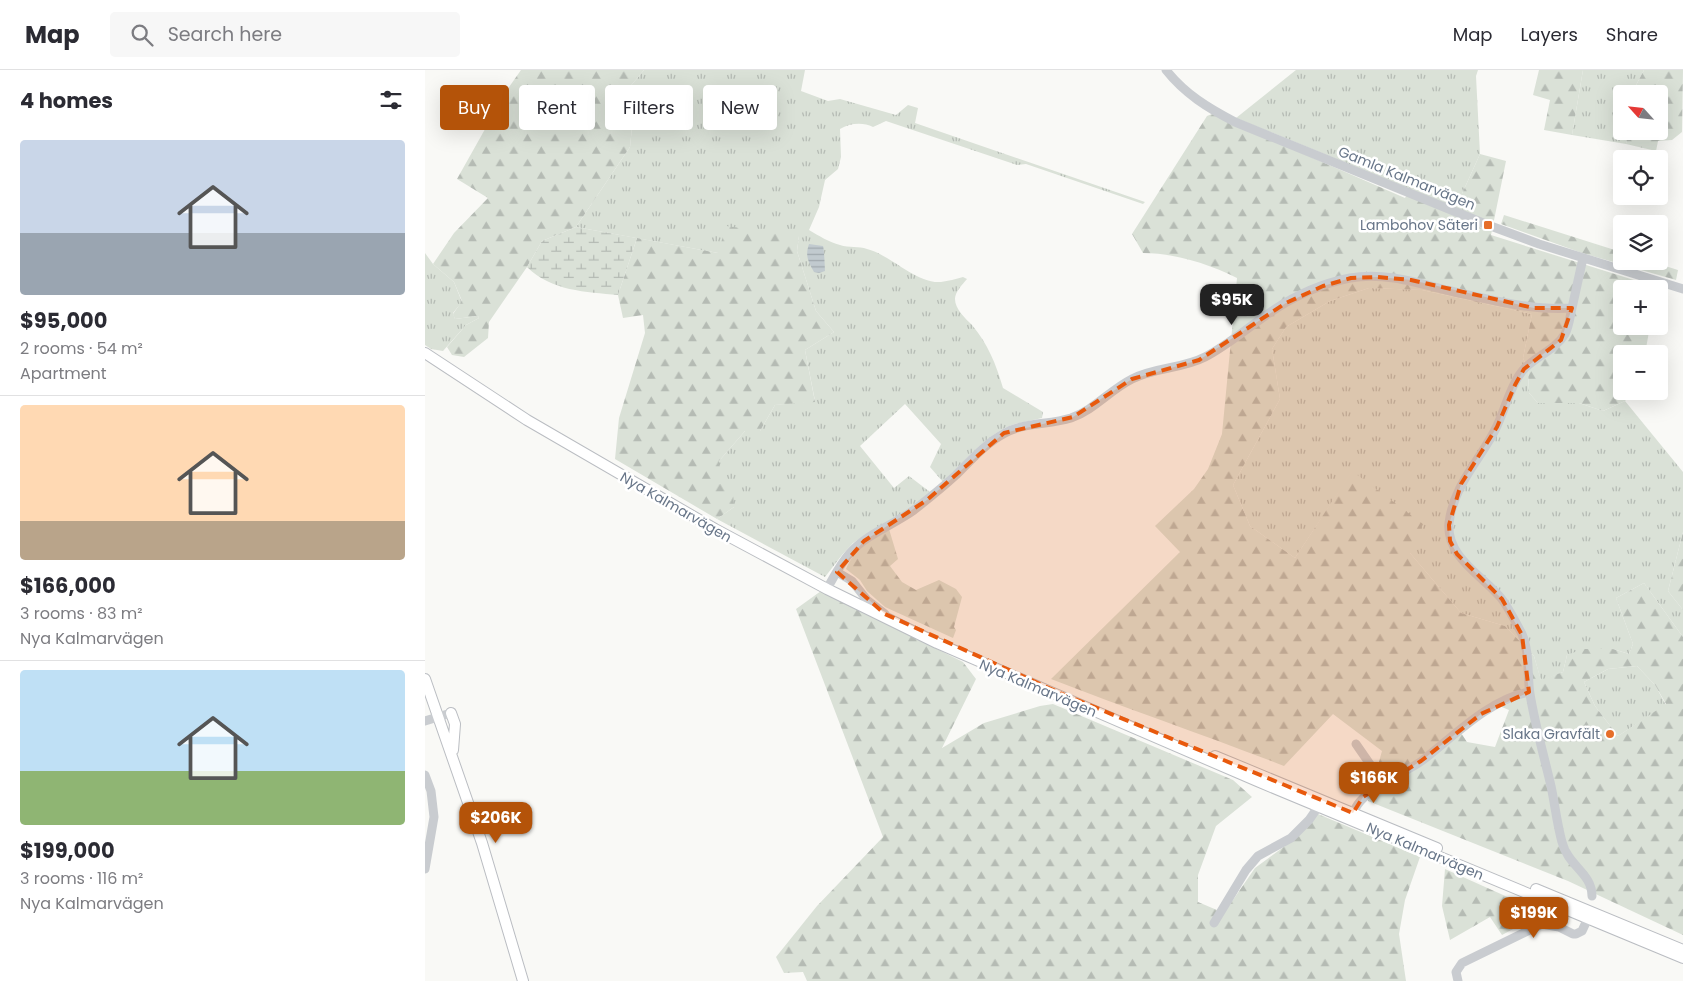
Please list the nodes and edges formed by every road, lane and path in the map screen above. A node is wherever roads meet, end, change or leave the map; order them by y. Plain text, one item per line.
1 (1166, 70) edge
2 (1583, 258) junction
3 (1683, 289) edge
4 (1573, 308) junction
5 (425, 349) edge
6 (425, 353) edge
7 (837, 572) junction
8 (828, 587) junction
9 (885, 614) junction
10 (425, 679) edge
11 (1529, 692) junction
12 (425, 696) edge
13 (451, 713) joint
14 (432, 718) edge
15 (1356, 744) dead end
16 (452, 753) junction
17 (425, 775) edge
18 (1383, 784) junction
19 (1318, 807) junction
20 (1353, 813) junction
21 (425, 869) edge
22 (1592, 896) dead end
23 (1588, 918) junction
24 (1214, 923) dead end
25 (1683, 950) edge
26 (1683, 958) edge
27 (517, 981) edge
28 (523, 981) edge
29 (1458, 981) edge

1 - 2 street, Gamla Kalmarvägen
2 - 3 street, Gamla Kalmarvägen
2 - 4 street
4 - 7 street
4 - 11 street
5 - 8 main road, Nya Kalmarvägen
6 - 8 main road, Nya Kalmarvägen
7 - 8 street
7 - 9 street
8 - 9 main road, Nya Kalmarvägen
8 - 19 main road, Nya Kalmarvägen
9 - 20 main road, Nya Kalmarvägen
10 - 14 main road
11 - 18 street
11 - 22 street
12 - 14 main road
13 - 14 street
13 - 16 main road
14 - 16 main road
14 - 27 main road
15 - 18 street
16 - 28 main road
17 - 21 street
18 - 20 street
19 - 23 main road, Nya Kalmarvägen
19 - 24 street
20 - 25 main road, Nya Kalmarvägen
23 - 26 main road, Nya Kalmarvägen
23 - 29 street

